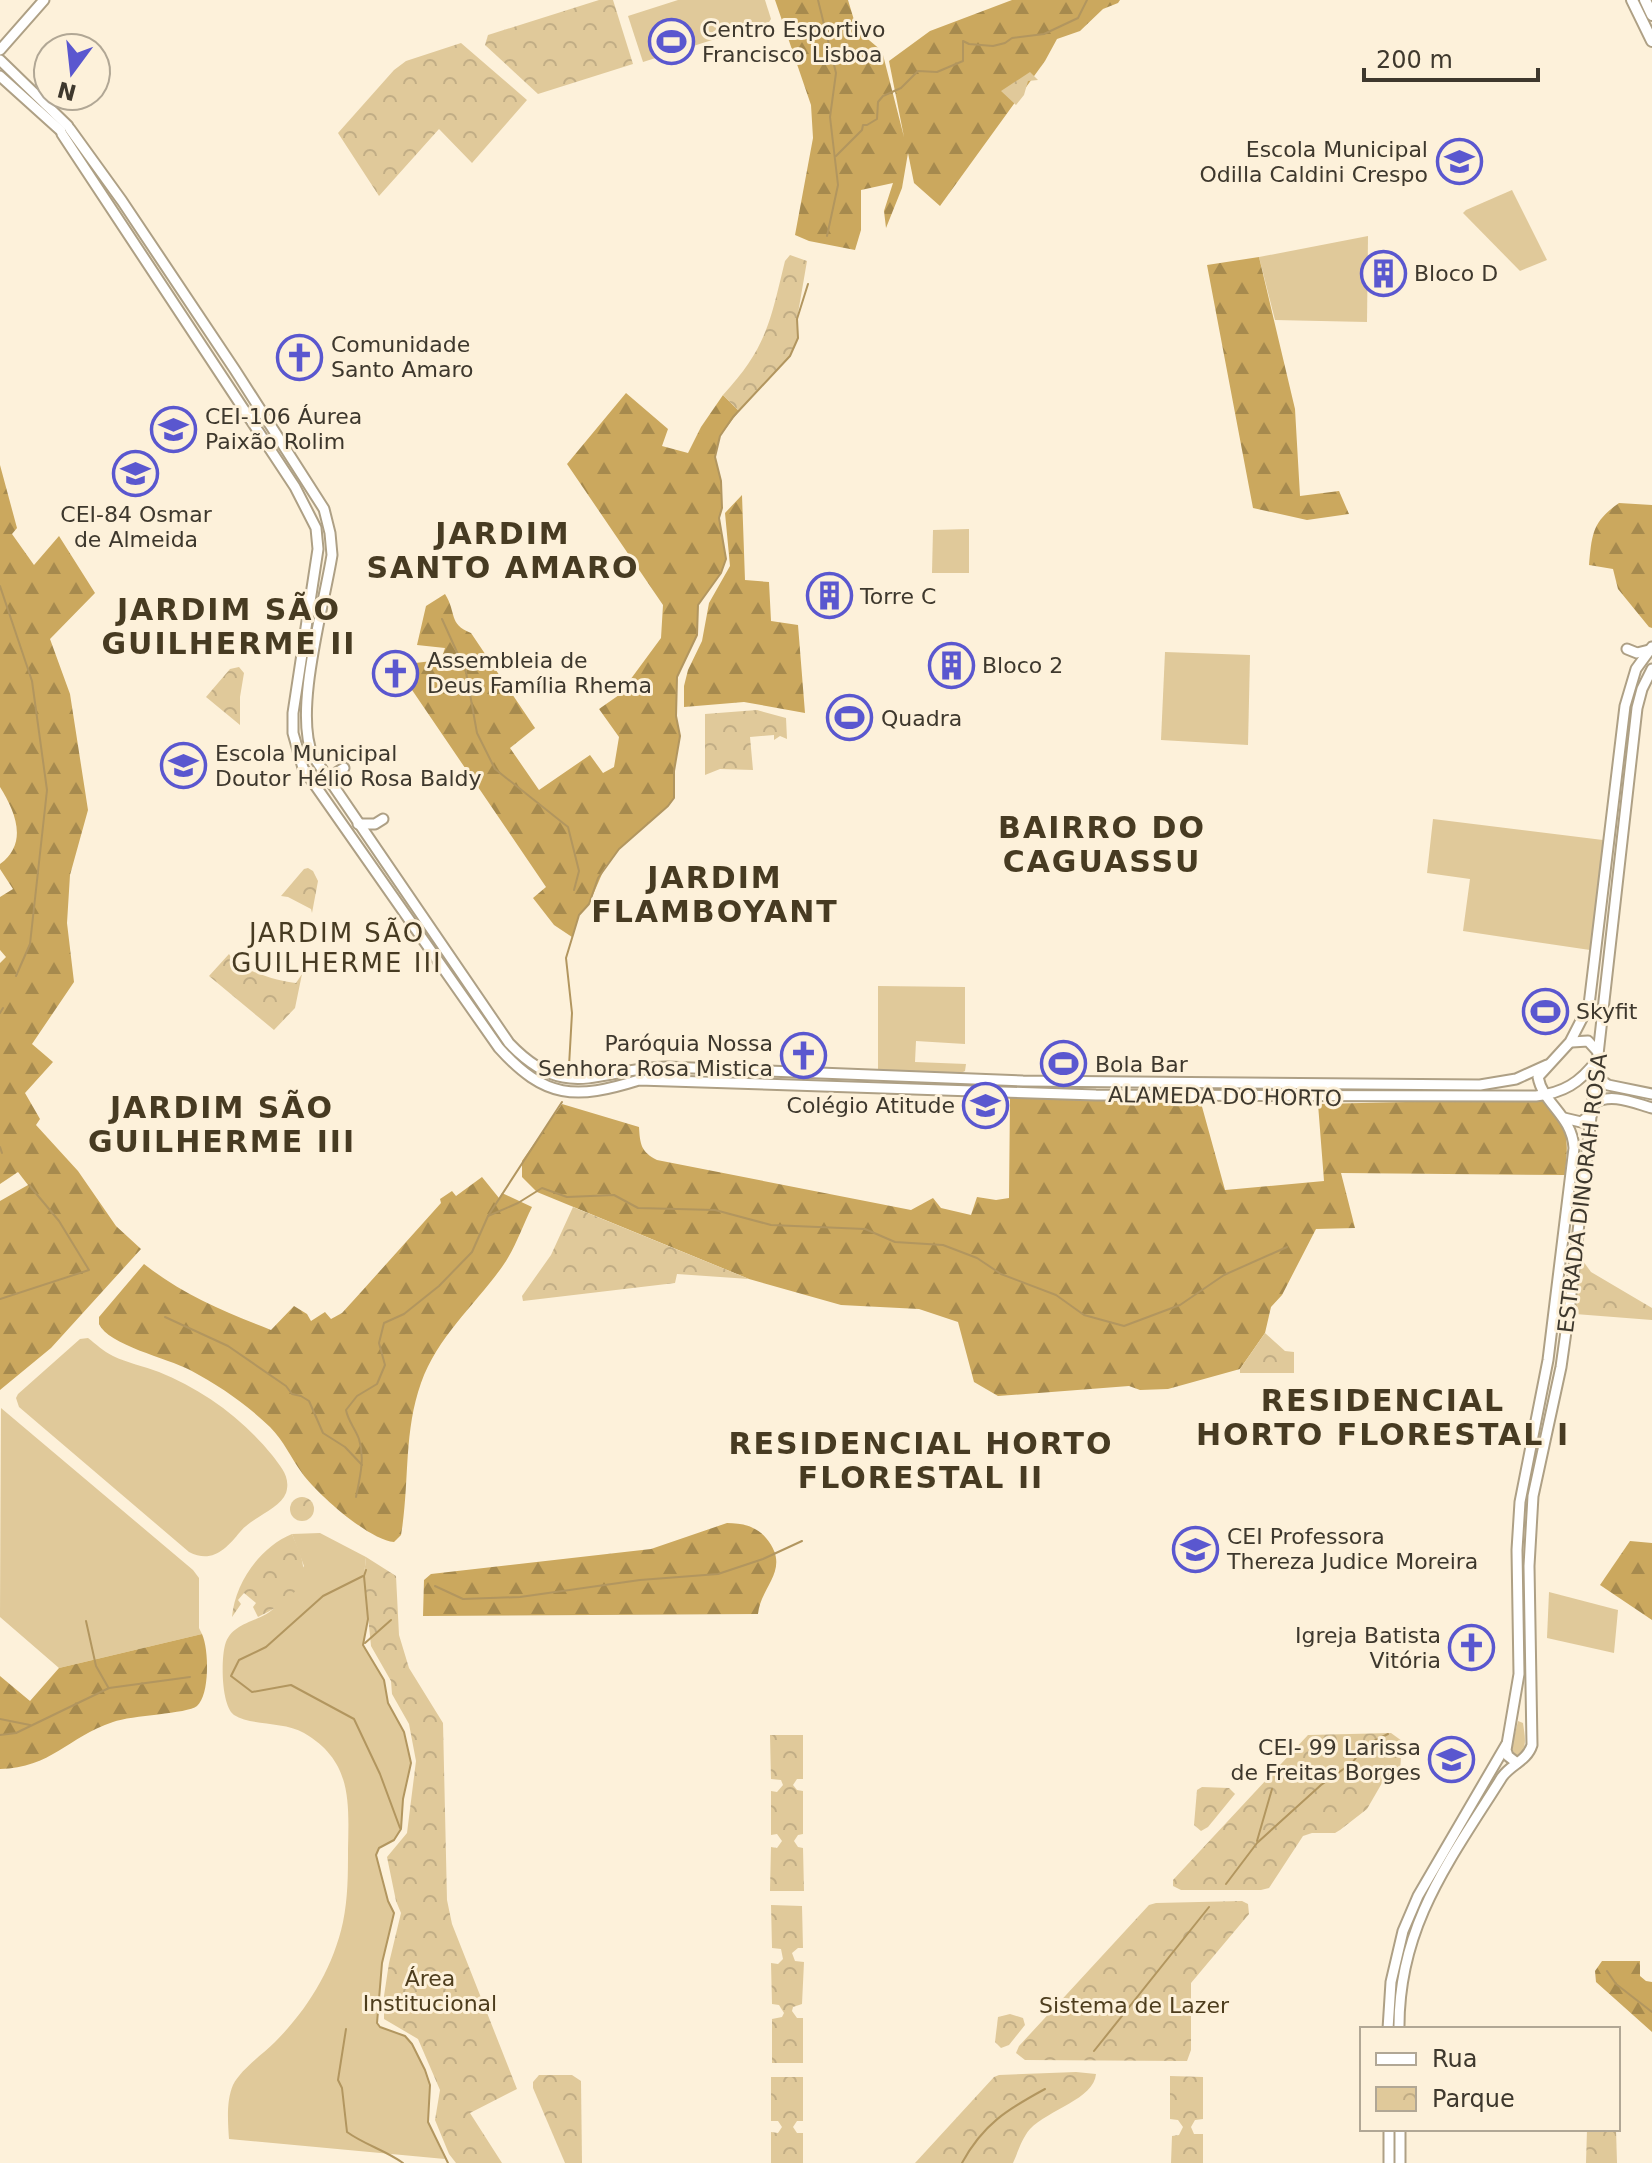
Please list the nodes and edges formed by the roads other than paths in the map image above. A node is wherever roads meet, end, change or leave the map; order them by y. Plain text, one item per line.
1 (44, 0) edge
2 (1632, 0) edge
3 (1645, 0) edge
4 (1652, 15) edge
5 (1652, 41) edge
6 (0, 50) edge
7 (0, 60) edge
8 (0, 76) edge
9 (65, 130) junction
10 (1651, 648) edge
11 (1627, 649) dead end
12 (1640, 662) junction
13 (1652, 669) edge
14 (1642, 689) junction
15 (344, 768) dead end
16 (320, 769) junction
17 (336, 792) junction
18 (327, 803) junction
19 (383, 819) dead end
20 (358, 824) junction
21 (1570, 1042) junction
22 (1597, 1056) junction
23 (1547, 1065) junction
24 (1596, 1077) junction
25 (971, 1079) junction
26 (944, 1090) junction
27 (1652, 1094) edge
28 (1546, 1095) junction
29 (1652, 1108) edge
30 (1592, 1109) junction
31 (1564, 1118) junction
32 (1523, 1480) junction
33 (1534, 1494) junction
34 (1529, 1570) junction
35 (1518, 1574) junction
36 (1513, 1718) junction
37 (1530, 1722) junction
38 (1508, 1743) junction
39 (1517, 1763) junction
40 (1457, 1841) junction
41 (1388, 2027) edge
42 (1399, 2027) edge
43 (1389, 2131) edge
44 (1400, 2131) edge
45 (1389, 2163) edge
46 (1400, 2163) edge

1 - 6 main road
2 - 5 main road
3 - 4 main road
7 - 9 main road
8 - 9 main road
9 - 16 main road
9 - 18 main road
10 - 11 main road
10 - 12 main road, ESTRADA DINORAH ROSA
12 - 14 main road
12 - 21 main road, ESTRADA DINORAH ROSA
13 - 14 main road, ESTRADA DINORAH ROSA
14 - 22 main road, ESTRADA DINORAH ROSA
15 - 16 main road
16 - 17 main road
17 - 18 main road
17 - 20 main road
18 - 26 main road, ALAMEDA DO HORTO
19 - 20 main road
20 - 25 main road, ALAMEDA DO HORTO
21 - 22 main road
21 - 23 main road, ESTRADA DINORAH ROSA
22 - 24 main road, ESTRADA DINORAH ROSA
22 - 28 main road, ALAMEDA DO HORTO
23 - 25 main road, ALAMEDA DO HORTO
23 - 28 main road
24 - 27 main road
24 - 30 main road, ESTRADA DINORAH ROSA
25 - 26 main road
26 - 28 main road, ALAMEDA DO HORTO
28 - 31 main road, ESTRADA DINORAH ROSA
29 - 30 main road
30 - 31 main road
30 - 33 main road, ESTRADA DINORAH ROSA
31 - 32 main road, ESTRADA DINORAH ROSA
32 - 33 main road
32 - 35 main road, ESTRADA DINORAH ROSA
33 - 34 main road, ESTRADA DINORAH ROSA
34 - 35 main road
34 - 37 main road, ESTRADA DINORAH ROSA
35 - 36 main road, ESTRADA DINORAH ROSA
36 - 37 main road
36 - 38 main road, ESTRADA DINORAH ROSA
37 - 39 main road, ESTRADA DINORAH ROSA
38 - 39 main road
38 - 40 main road, ESTRADA DINORAH ROSA
39 - 40 main road, ESTRADA DINORAH ROSA
40 - 41 main road
40 - 42 main road
43 - 45 main road
44 - 46 main road

